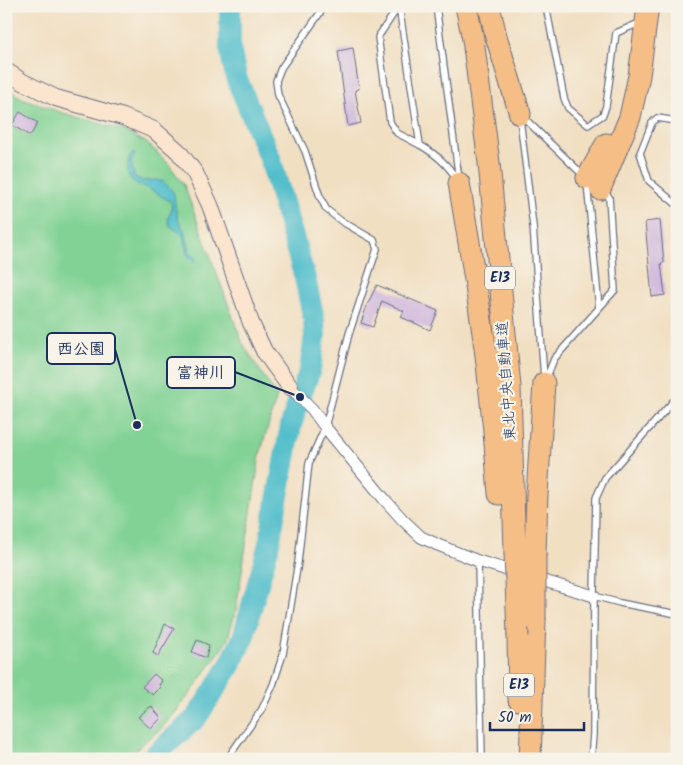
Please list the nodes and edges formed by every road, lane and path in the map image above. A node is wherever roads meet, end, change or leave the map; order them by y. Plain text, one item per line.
1 (324, 6) edge
2 (399, 6) edge
3 (436, 6) edge
4 (466, 6) edge
5 (489, 6) edge
6 (546, 6) edge
7 (648, 6) edge
8 (638, 15) edge
9 (6, 71) edge
10 (520, 114) junction
11 (677, 121) edge
12 (420, 146) junction
13 (459, 183) junction
14 (593, 184) junction
15 (677, 205) edge
16 (599, 308) junction
17 (544, 383) junction
18 (290, 387) joint
19 (677, 397) edge
20 (325, 427) junction
21 (518, 553) junction
22 (478, 561) junction
23 (594, 596) junction
24 (677, 614) edge
25 (227, 759) edge
26 (482, 759) edge
27 (520, 759) edge
28 (530, 759) edge
29 (592, 759) edge

1 - 20 lane
2 - 12 lane
2 - 12 lane
3 - 13 lane
4 - 21 highway, 東北中央自動車道 / E13
5 - 10 highway
6 - 8 lane
7 - 14 highway
8 - 14 highway
9 - 18 street
10 - 14 lane
10 - 17 lane
11 - 15 lane
12 - 13 lane
13 - 21 highway
14 - 16 lane
14 - 16 lane
16 - 17 lane
17 - 21 highway
18 - 20 street
19 - 23 lane
20 - 22 street
20 - 25 lane
21 - 27 highway, 東北中央自動車道 / E13, bridge
21 - 28 highway, bridge
22 - 23 street
22 - 26 lane
23 - 24 lane
23 - 29 lane

